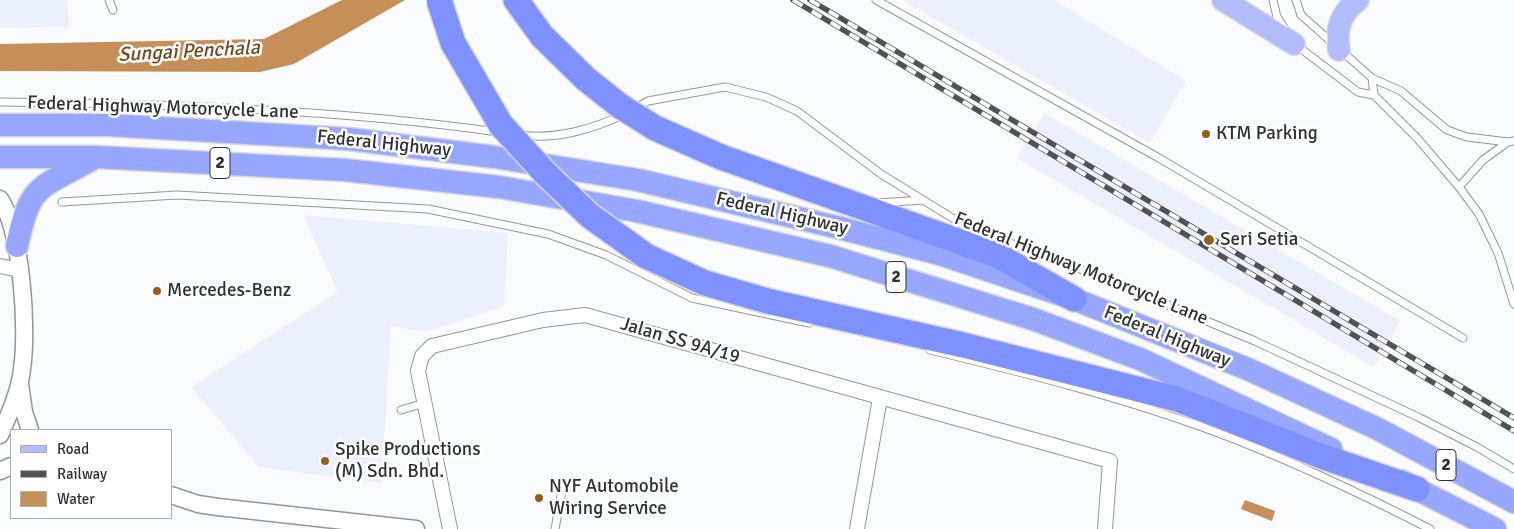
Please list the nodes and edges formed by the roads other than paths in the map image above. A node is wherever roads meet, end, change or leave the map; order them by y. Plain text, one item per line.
1 (110, 0) edge
2 (439, 0) edge
3 (516, 0) edge
4 (876, 0) edge
5 (1223, 0) edge
6 (1273, 0) edge
7 (1296, 0) edge
8 (1358, 0) edge
9 (113, 10) dead end
10 (1294, 44) junction
11 (1339, 50) junction
12 (1372, 78) junction
13 (1374, 95) junction
14 (0, 102) edge
15 (0, 124) edge
16 (1511, 142) edge
17 (0, 157) edge
18 (96, 157) junction
19 (1458, 187) junction
20 (0, 199) edge
21 (923, 200) junction
22 (62, 202) dead end
23 (858, 205) junction
24 (17, 246) junction
25 (0, 266) edge
26 (20, 270) junction
27 (1074, 299) junction
28 (782, 304) junction
29 (1514, 304) edge
30 (816, 324) dead end
31 (826, 324) dead end
32 (1463, 338) dead end
33 (920, 348) dead end
34 (20, 381) junction
35 (880, 398) junction
36 (425, 403) junction
37 (401, 410) dead end
38 (30, 429) edge
39 (4, 434) edge
40 (1514, 469) edge
41 (564, 485) dead end
42 (1417, 489) junction
43 (172, 495) edge
44 (1514, 502) edge
45 (416, 529) edge
46 (450, 529) edge
47 (554, 529) edge
48 (857, 529) edge
49 (1105, 529) edge
50 (1430, 529) edge
51 (1495, 529) edge

1 - 9 lane
2 - 28 highway, bridge
3 - 23 highway, bridge
4 - 32 lane
5 - 10 main road
6 - 10 lane
7 - 11 lane
8 - 11 main road
10 - 13 lane
11 - 12 lane
12 - 13 lane
12 - 16 lane
13 - 19 lane
14 - 21 lane, Federal Highway Motorcycle Lane
15 - 27 highway, Federal Highway / 2
16 - 19 lane
17 - 18 highway, Federal Highway / 2
18 - 24 highway
18 - 42 highway, Federal Highway / 2
19 - 29 lane
20 - 24 street
21 - 23 lane
21 - 40 lane, Federal Highway Motorcycle Lane
22 - 30 lane
23 - 27 highway
24 - 26 street
25 - 26 street
26 - 34 street
27 - 44 highway, Federal Highway / 2
28 - 31 lane
28 - 42 highway
33 - 50 lane
34 - 38 street
34 - 39 street
35 - 36 street, Jalan SS 9A/19
35 - 48 street
35 - 49 street, Jalan SS 9A/19
36 - 37 lane
36 - 46 street, Jalan SS 9A/19
41 - 47 lane
42 - 51 highway, Federal Highway / 2
43 - 45 street

